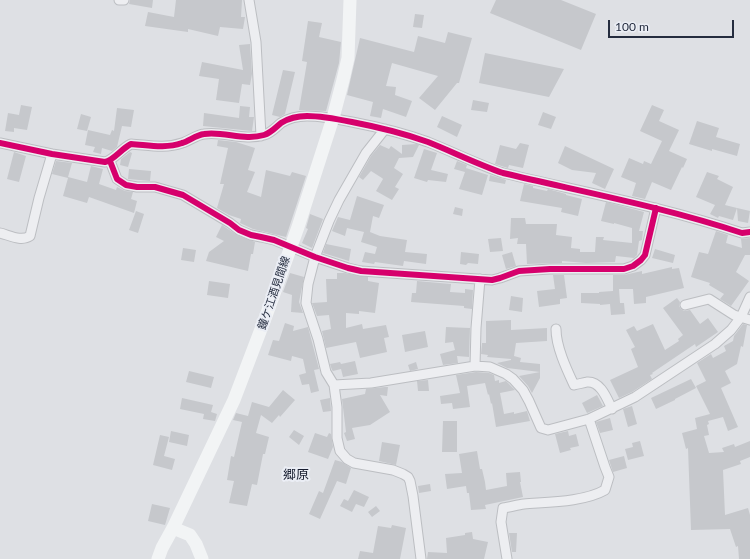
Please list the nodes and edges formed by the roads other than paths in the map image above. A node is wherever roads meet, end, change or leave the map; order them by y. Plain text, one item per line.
1 (119, 0) edge
2 (124, 0) edge
3 (249, 0) edge
4 (350, 0) edge
5 (333, 118) junction
6 (385, 129) junction
7 (261, 136) junction
8 (0, 143) edge
9 (52, 154) junction
10 (110, 161) junction
11 (656, 208) junction
12 (750, 232) edge
13 (0, 233) edge
14 (290, 246) junction
15 (315, 257) junction
16 (480, 279) junction
17 (750, 297) edge
18 (685, 305) dead end
19 (746, 319) edge
20 (556, 329) dead end
21 (475, 366) junction
22 (334, 385) junction
23 (612, 409) junction
24 (589, 419) junction
25 (173, 528) junction
26 (158, 559) edge
27 (202, 559) edge
28 (421, 559) edge
29 (507, 559) edge

1 - 2 street
3 - 7 street
4 - 5 main road, 鐘ケ江酒見間線
5 - 6 street
5 - 7 street
5 - 14 main road, 鐘ケ江酒見間線
6 - 11 street
6 - 15 street
7 - 10 street
8 - 9 street
9 - 10 street
9 - 13 street
10 - 14 street
11 - 12 street
11 - 16 street
14 - 15 street
14 - 25 main road, 鐘ケ江酒見間線
15 - 16 street
15 - 22 street
16 - 21 street
17 - 19 street
18 - 19 street
19 - 23 street
20 - 23 street
21 - 22 street
21 - 24 street
22 - 28 street
23 - 24 street
24 - 29 street
25 - 26 main road, 鐘ケ江酒見間線
25 - 27 main road

